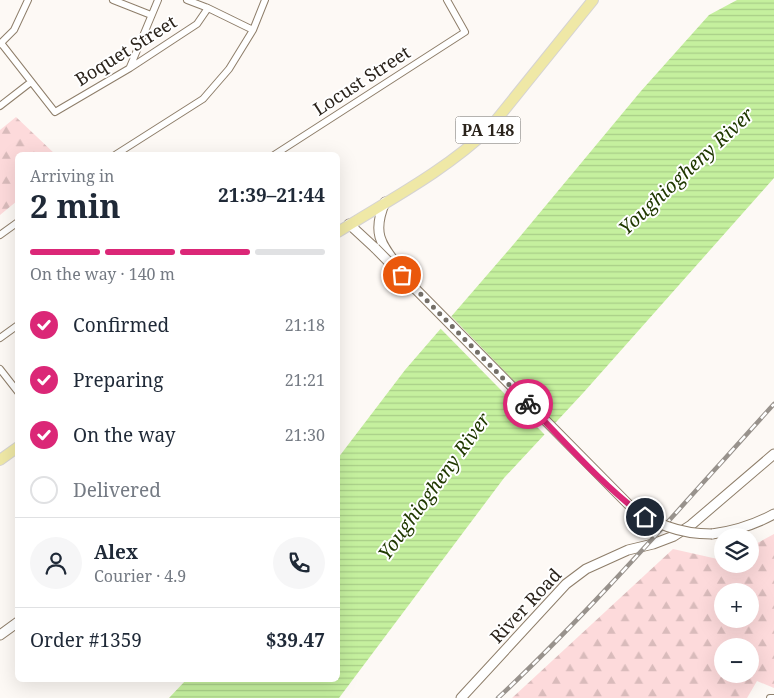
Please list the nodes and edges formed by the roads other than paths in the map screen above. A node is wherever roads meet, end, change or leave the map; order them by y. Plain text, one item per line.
1 (28, 0) edge
2 (113, 0) edge
3 (158, 0) edge
4 (187, 0) edge
5 (266, 0) edge
6 (447, 0) edge
7 (593, 0) edge
8 (208, 8) junction
9 (151, 15) junction
10 (253, 30) junction
11 (0, 43) edge
12 (130, 68) junction
13 (31, 82) junction
14 (0, 106) edge
15 (120, 152) edge
16 (279, 152) edge
17 (385, 202) junction
18 (15, 224) edge
19 (349, 224) junction
20 (340, 231) edge
21 (0, 235) edge
22 (378, 245) junction
23 (15, 327) edge
24 (0, 338) edge
25 (0, 369) edge
26 (15, 388) edge
27 (15, 449) edge
28 (774, 454) edge
29 (0, 460) edge
30 (774, 514) edge
31 (15, 624) edge
32 (0, 635) edge
33 (461, 698) edge

1 - 11 street
2 - 9 street
3 - 9 street
4 - 8 street
5 - 10 street
6 - 16 street, Locust Street
7 - 17 main road, PA 148
8 - 10 street
8 - 12 street, Boquet Street
9 - 12 street
10 - 15 street
11 - 13 street
12 - 13 street, Boquet Street
13 - 14 street
17 - 19 main road, PA 148
17 - 22 street
18 - 21 street
19 - 20 main road, PA 148
19 - 22 street
22 - 30 street, bridge
23 - 24 street
25 - 26 street
27 - 29 main road
28 - 33 street, River Road
31 - 32 street

